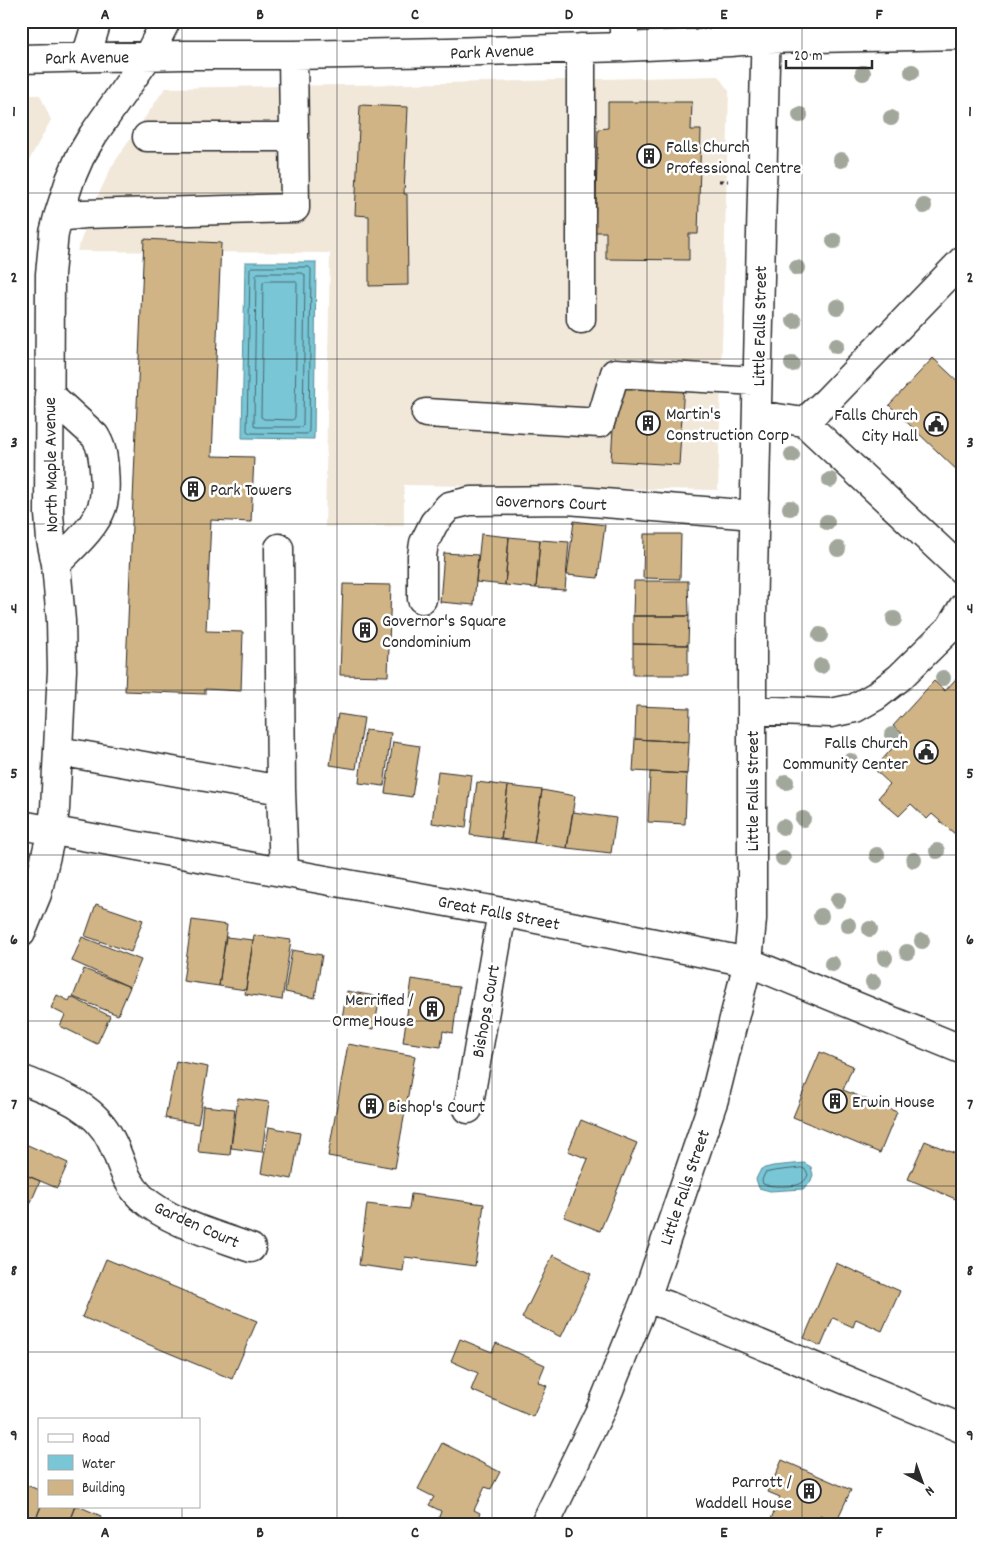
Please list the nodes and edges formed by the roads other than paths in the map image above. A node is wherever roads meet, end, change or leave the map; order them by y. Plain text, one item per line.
1 (97, 21) edge
2 (166, 21) edge
3 (766, 30) edge
4 (624, 34) edge
5 (963, 35) edge
6 (581, 48) junction
7 (293, 55) junction
8 (148, 56) junction
9 (86, 57) junction
10 (21, 59) edge
11 (147, 137) dead end
12 (294, 137) junction
13 (58, 217) junction
14 (963, 260) edge
15 (581, 319) dead end
16 (757, 381) junction
17 (49, 394) junction
18 (426, 413) dead end
19 (756, 415) junction
20 (804, 422) junction
21 (754, 515) junction
22 (280, 548) dead end
23 (56, 564) junction
24 (963, 571) edge
25 (422, 599) dead end
26 (963, 607) edge
27 (752, 710) junction
28 (58, 751) junction
29 (281, 790) junction
30 (21, 825) edge
31 (52, 830) junction
32 (284, 872) junction
33 (502, 912) junction
34 (21, 933) edge
35 (748, 962) junction
36 (963, 1050) edge
37 (21, 1079) edge
38 (468, 1110) dead end
39 (251, 1248) dead end
40 (646, 1298) junction
41 (963, 1429) edge
42 (545, 1524) edge

1 - 9 street
2 - 8 street, North Maple Avenue
3 - 4 street, Park Avenue
3 - 5 street, Park Avenue
3 - 16 street, Little Falls Street
4 - 6 street, Park Avenue
6 - 7 street, Park Avenue
6 - 15 street
7 - 8 street, Park Avenue
7 - 12 street
8 - 9 street, Park Avenue
8 - 13 street, North Maple Avenue
9 - 10 street, Park Avenue
11 - 12 street
12 - 13 street
13 - 17 street, North Maple Avenue
14 - 20 street
16 - 18 street
16 - 19 street, Little Falls Street
17 - 23 street, North Maple Avenue
17 - 23 street
19 - 20 street
19 - 21 street, Little Falls Street
20 - 24 street
21 - 25 street, Governors Court
21 - 27 street, Little Falls Street
22 - 29 street
23 - 28 street, North Maple Avenue
26 - 27 street
27 - 35 street, Little Falls Street
28 - 29 street
28 - 31 street, North Maple Avenue
29 - 32 street
30 - 31 street, Great Falls Street
31 - 32 street, Great Falls Street
31 - 34 street, North Maple Avenue
32 - 33 street, Great Falls Street
33 - 35 street, Great Falls Street
33 - 38 street, Bishops Court
35 - 36 street, Great Falls Street
35 - 40 street, Little Falls Street
37 - 39 street, Garden Court
40 - 41 street
40 - 42 street, Little Falls Street

